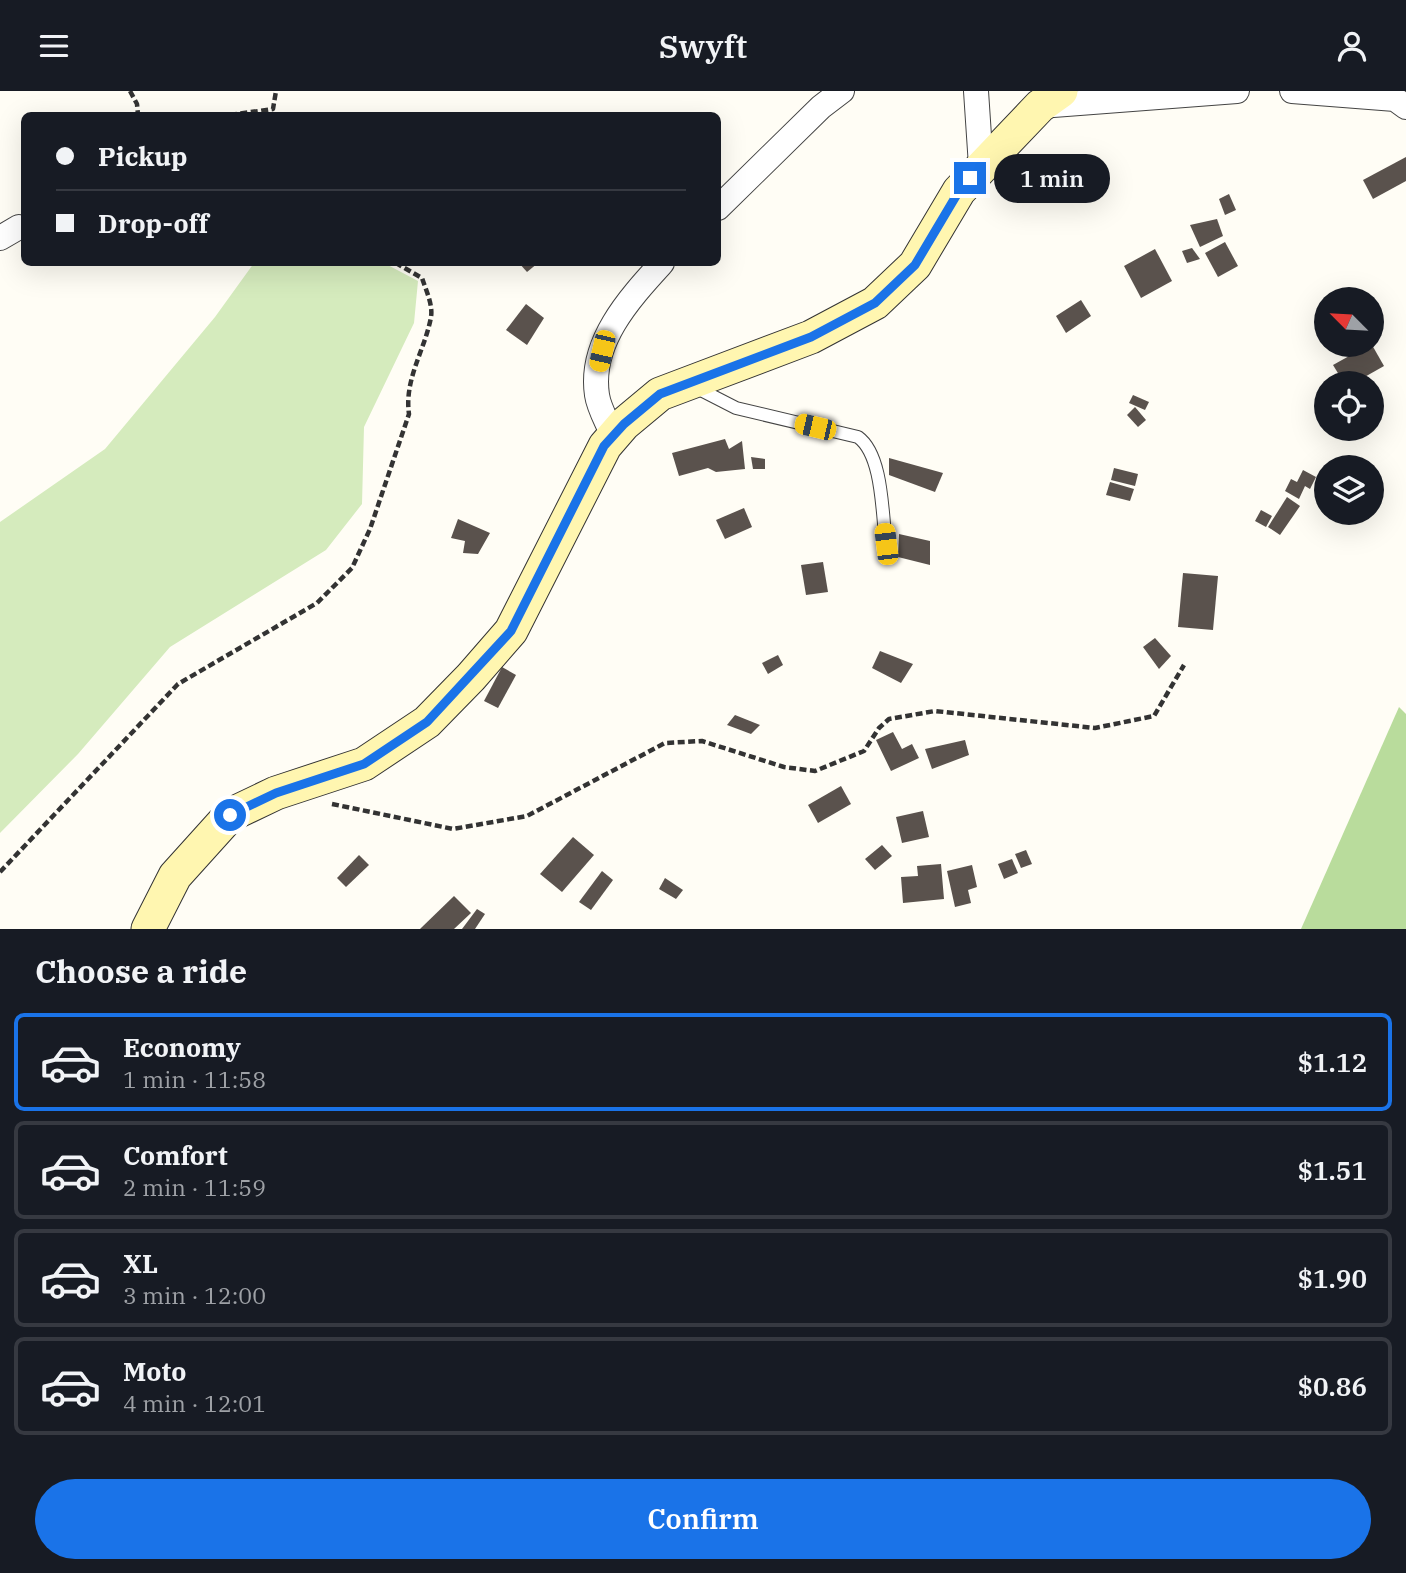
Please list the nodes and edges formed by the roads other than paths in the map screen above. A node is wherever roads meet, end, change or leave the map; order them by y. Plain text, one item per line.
1 (842, 91) edge
2 (976, 91) edge
3 (1237, 91) edge
4 (1292, 91) edge
5 (1051, 99) edge
6 (1406, 107) edge
7 (981, 166) junction
8 (721, 205) edge
9 (659, 266) edge
10 (688, 384) junction
11 (613, 436) junction
12 (886, 544) dead end
13 (148, 929) edge

1 - 8 street
2 - 7 street
3 - 5 street
4 - 6 street
5 - 7 street
7 - 10 street
9 - 11 street
10 - 11 street
10 - 12 lane
11 - 13 street

